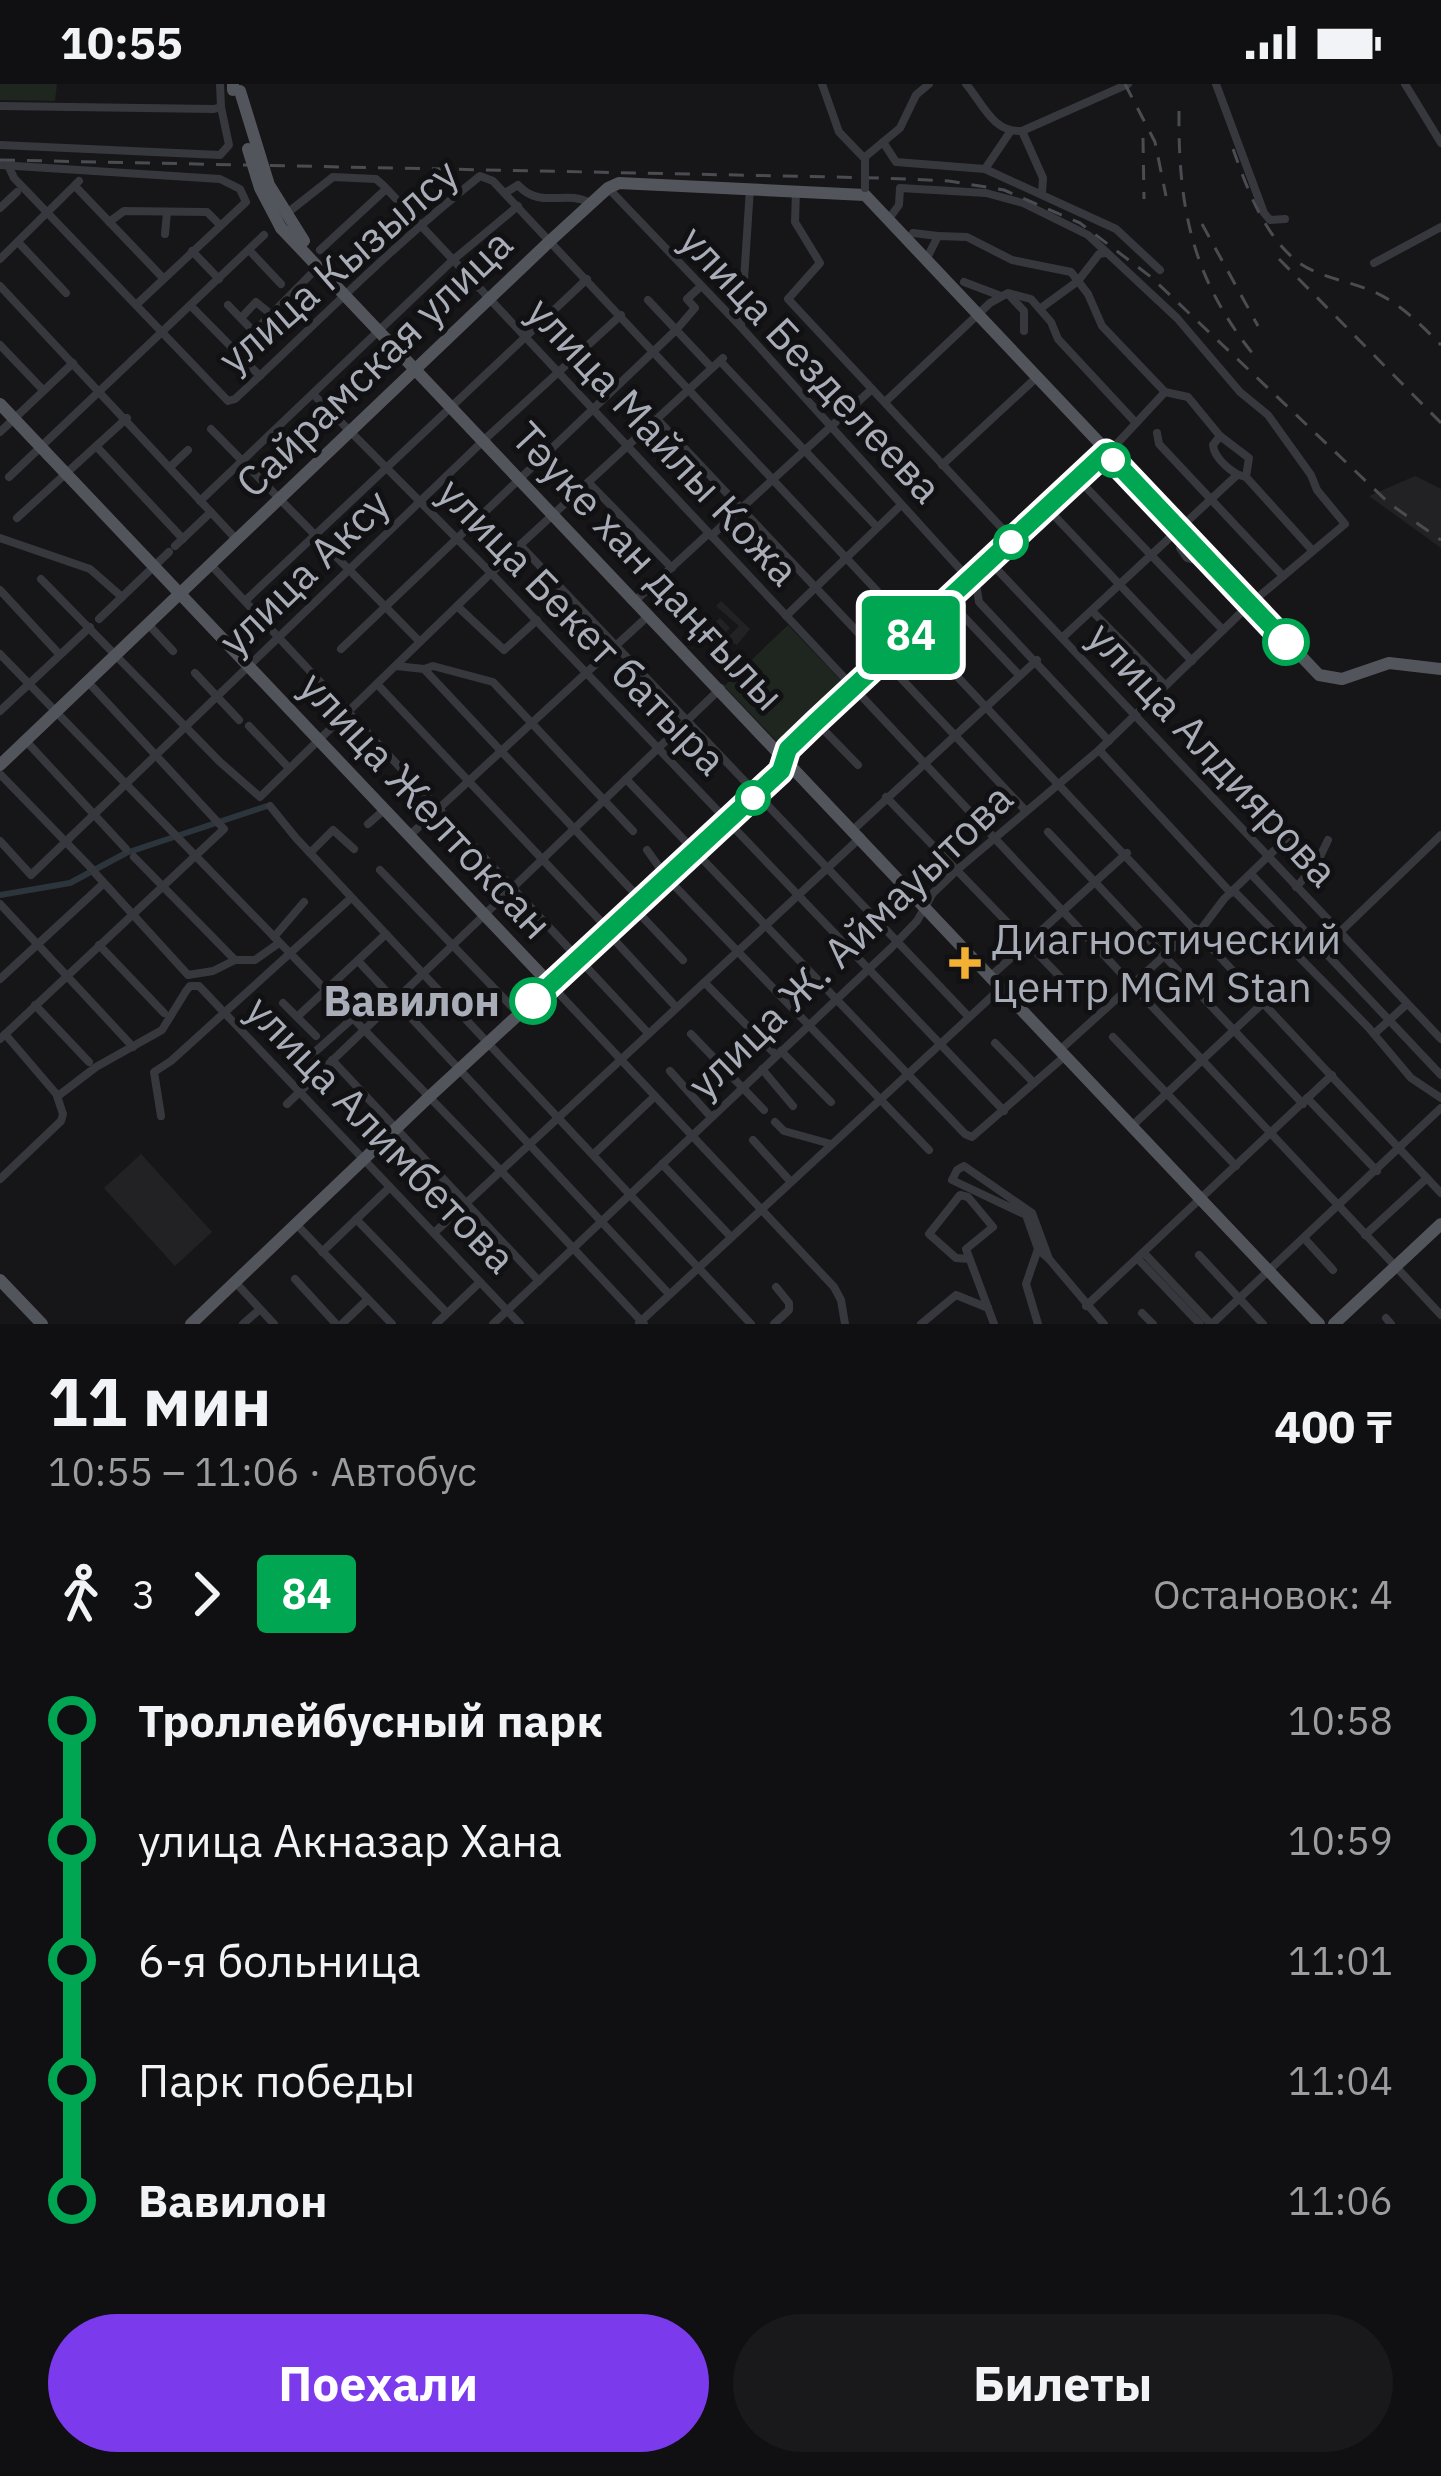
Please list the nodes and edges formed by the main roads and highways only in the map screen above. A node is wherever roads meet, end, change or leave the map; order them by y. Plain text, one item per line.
1 (231, 88) edge
2 (345, 293) junction
3 (417, 368) junction
4 (0, 404) edge
5 (180, 594) junction
6 (1441, 669) edge
7 (786, 757) junction
8 (0, 770) edge
9 (550, 985) junction
10 (1441, 1224) edge
11 (0, 1280) edge
12 (42, 1324) edge
13 (191, 1324) edge
14 (1326, 1324) edge

1 - 2 main road, Тәуке хан даңғылы, bridge
1 - 2 main road, Тәуке хан даңғылы, bridge
2 - 3 main road, Тәуке хан даңғылы
3 - 5 main road, Сайрамская улица
3 - 6 main road, Сайрамская улица
3 - 7 main road, Тәуке хан даңғылы
4 - 5 main road, улица Желтоксан
5 - 8 main road, Сайрамская улица
5 - 9 main road, улица Желтоксан
7 - 9 main road
7 - 14 main road, Тәуке хан даңғылы
9 - 13 main road
10 - 14 main road
11 - 12 main road

